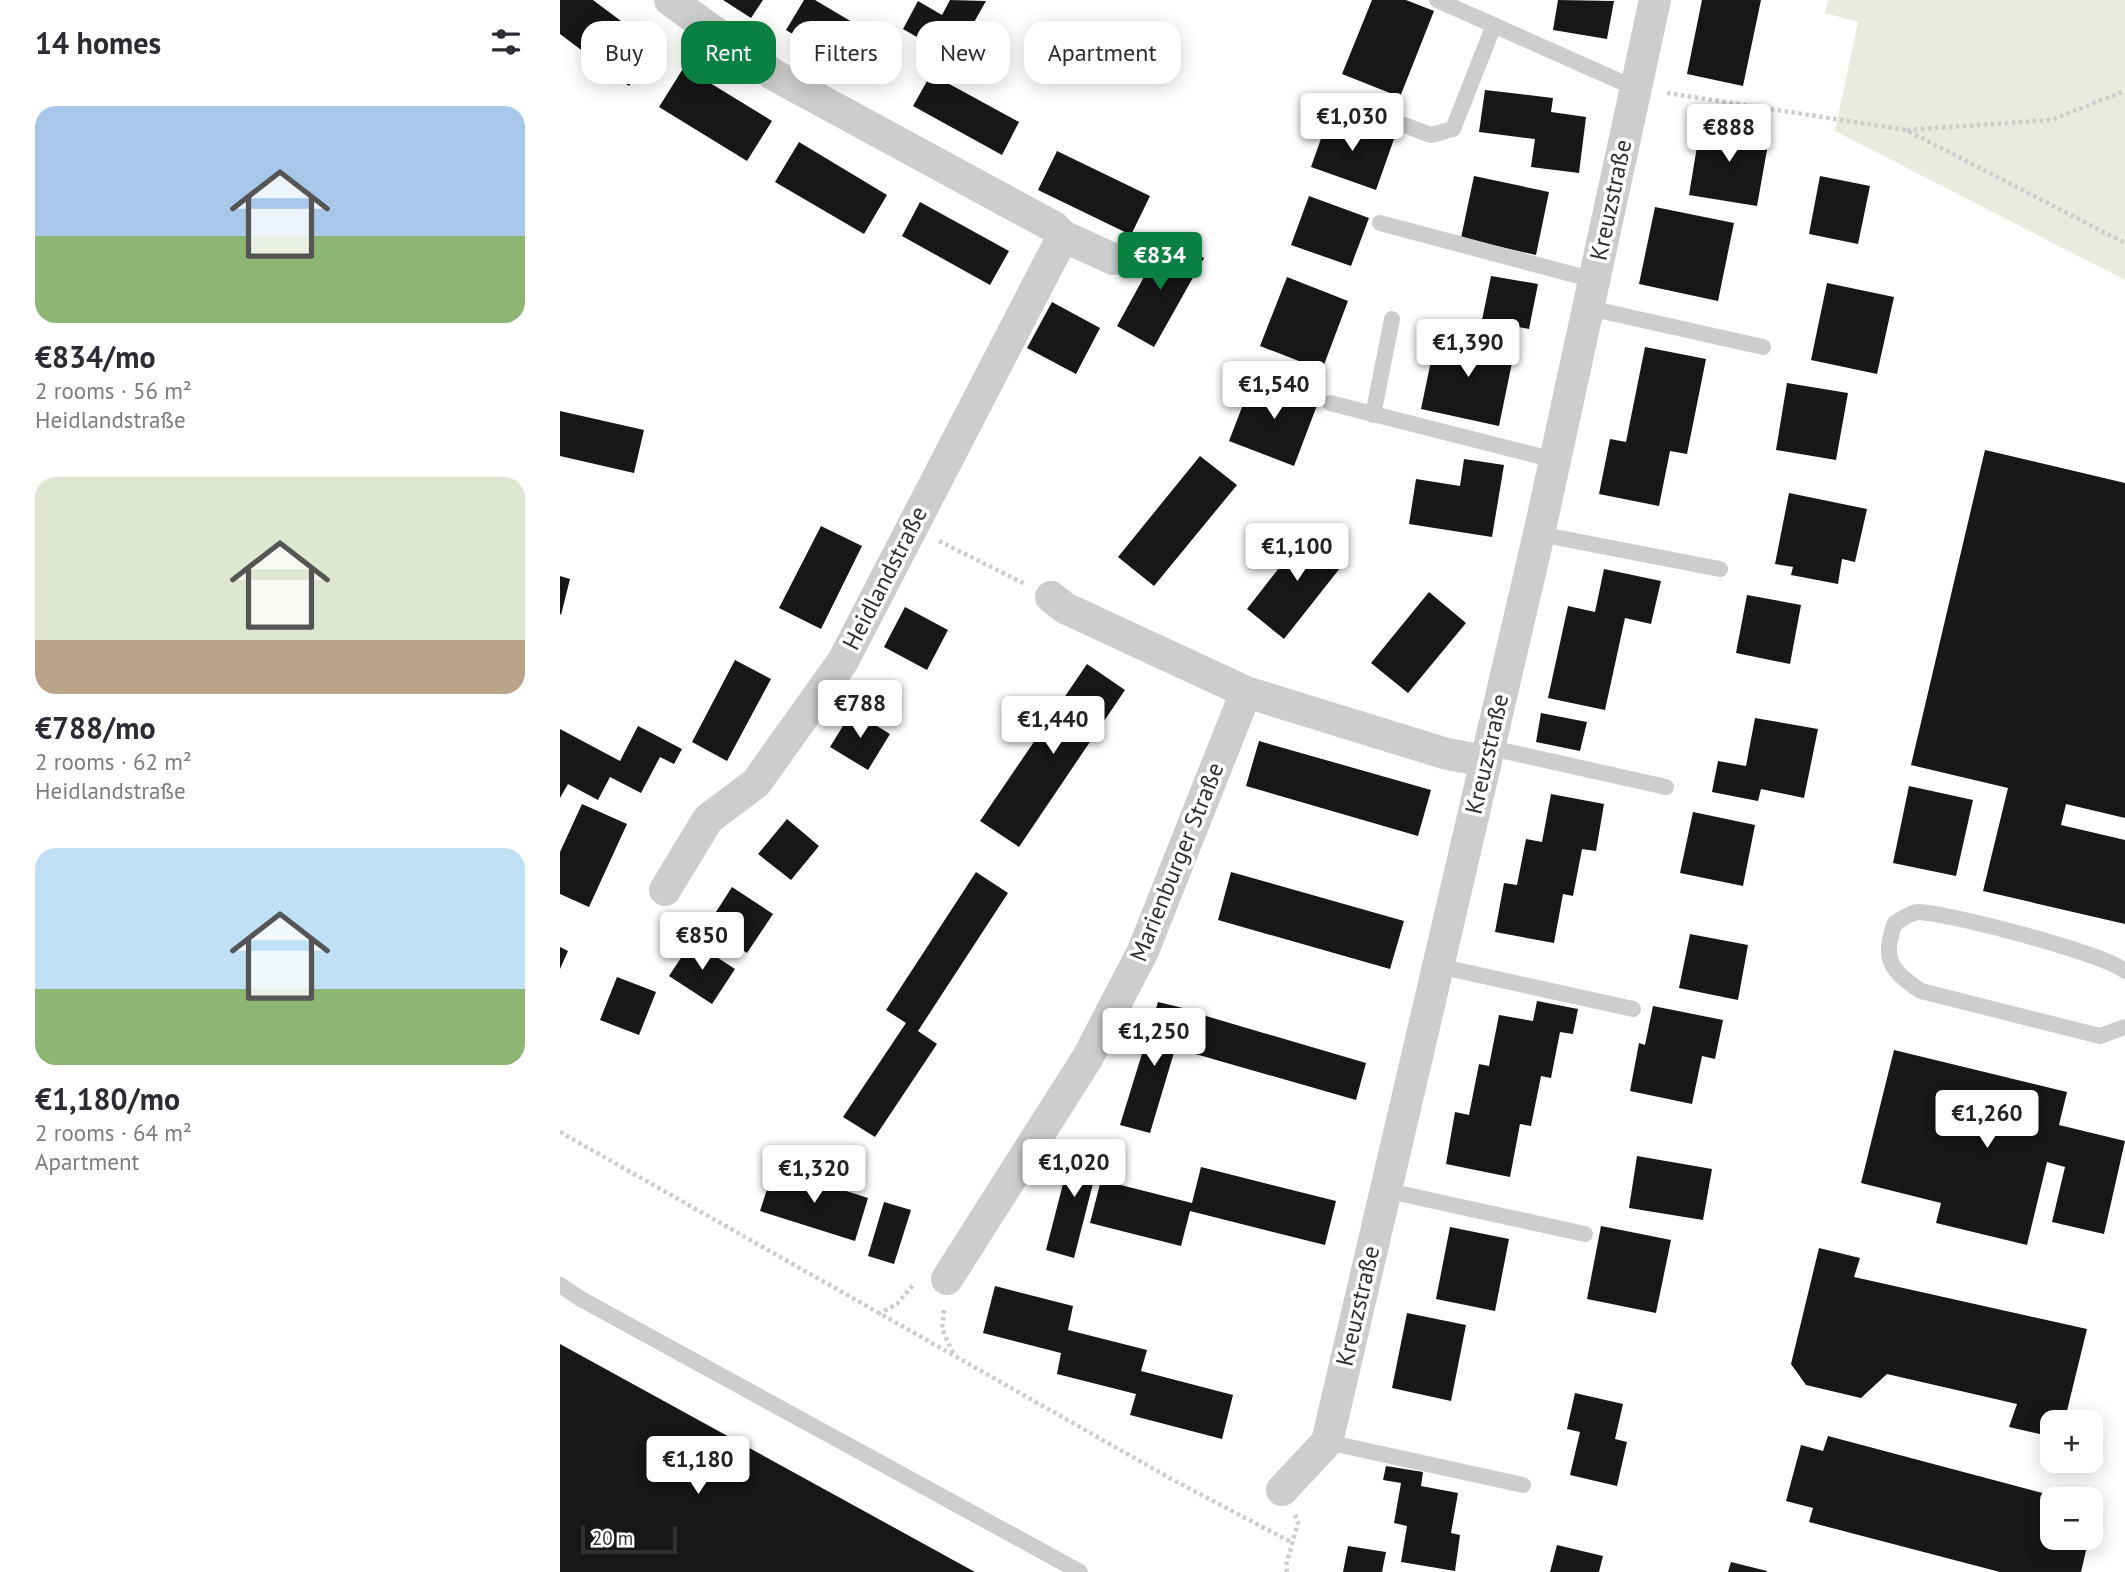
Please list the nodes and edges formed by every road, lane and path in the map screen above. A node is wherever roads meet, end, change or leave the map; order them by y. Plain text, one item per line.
1 (670, 0) edge
2 (1437, 0) edge
3 (1655, 0) edge
4 (1494, 25) junction
5 (1635, 88) junction
6 (2125, 91) edge
7 (1339, 101) dead end
8 (1906, 130) junction
9 (1380, 223) dead end
10 (1063, 236) junction
11 (2125, 243) edge
12 (1112, 259) dead end
13 (1591, 294) junction
14 (1392, 319) dead end
15 (1763, 348) dead end
16 (1330, 403) dead end
17 (1373, 415) junction
18 (1555, 460) junction
19 (911, 527) junction
20 (1539, 534) junction
21 (1720, 569) dead end
22 (1042, 592) joint
23 (1247, 692) junction
24 (1486, 754) junction
25 (1667, 787) dead end
26 (665, 890) dead end
27 (1438, 966) junction
28 (2125, 971) edge
29 (1633, 1009) dead end
30 (2125, 1027) edge
31 (560, 1132) edge
32 (1384, 1190) junction
33 (1585, 1234) dead end
34 (947, 1279) junction
35 (560, 1285) edge
36 (878, 1314) junction
37 (954, 1356) junction
38 (1327, 1442) junction
39 (1523, 1485) dead end
40 (1282, 1490) joint
41 (1293, 1543) junction
42 (1080, 1572) edge
43 (1287, 1572) edge

1 - 10 street
2 - 4 lane
3 - 5 street, Kreuzstraße
4 - 5 lane
4 - 7 lane
5 - 8 path
5 - 13 street, Kreuzstraße
6 - 8 path
8 - 11 path
9 - 13 lane
10 - 12 street
10 - 19 street, Heidlandstraße
13 - 15 lane
13 - 18 street, Kreuzstraße
14 - 17 lane
16 - 17 lane
17 - 18 lane
18 - 20 street, Kreuzstraße
19 - 22 path
19 - 26 street, Heidlandstraße
20 - 21 lane
20 - 24 street, Kreuzstraße
22 - 23 street
23 - 24 street
23 - 34 street, Marienburger Straße
24 - 25 lane
24 - 27 street, Kreuzstraße
27 - 29 lane
27 - 32 street, Kreuzstraße
28 - 30 lane
31 - 36 path
32 - 33 lane
32 - 38 street, Kreuzstraße
34 - 36 path
34 - 37 path
35 - 42 lane
36 - 37 path
37 - 41 path
38 - 39 lane
38 - 40 street
40 - 41 path
41 - 43 path

